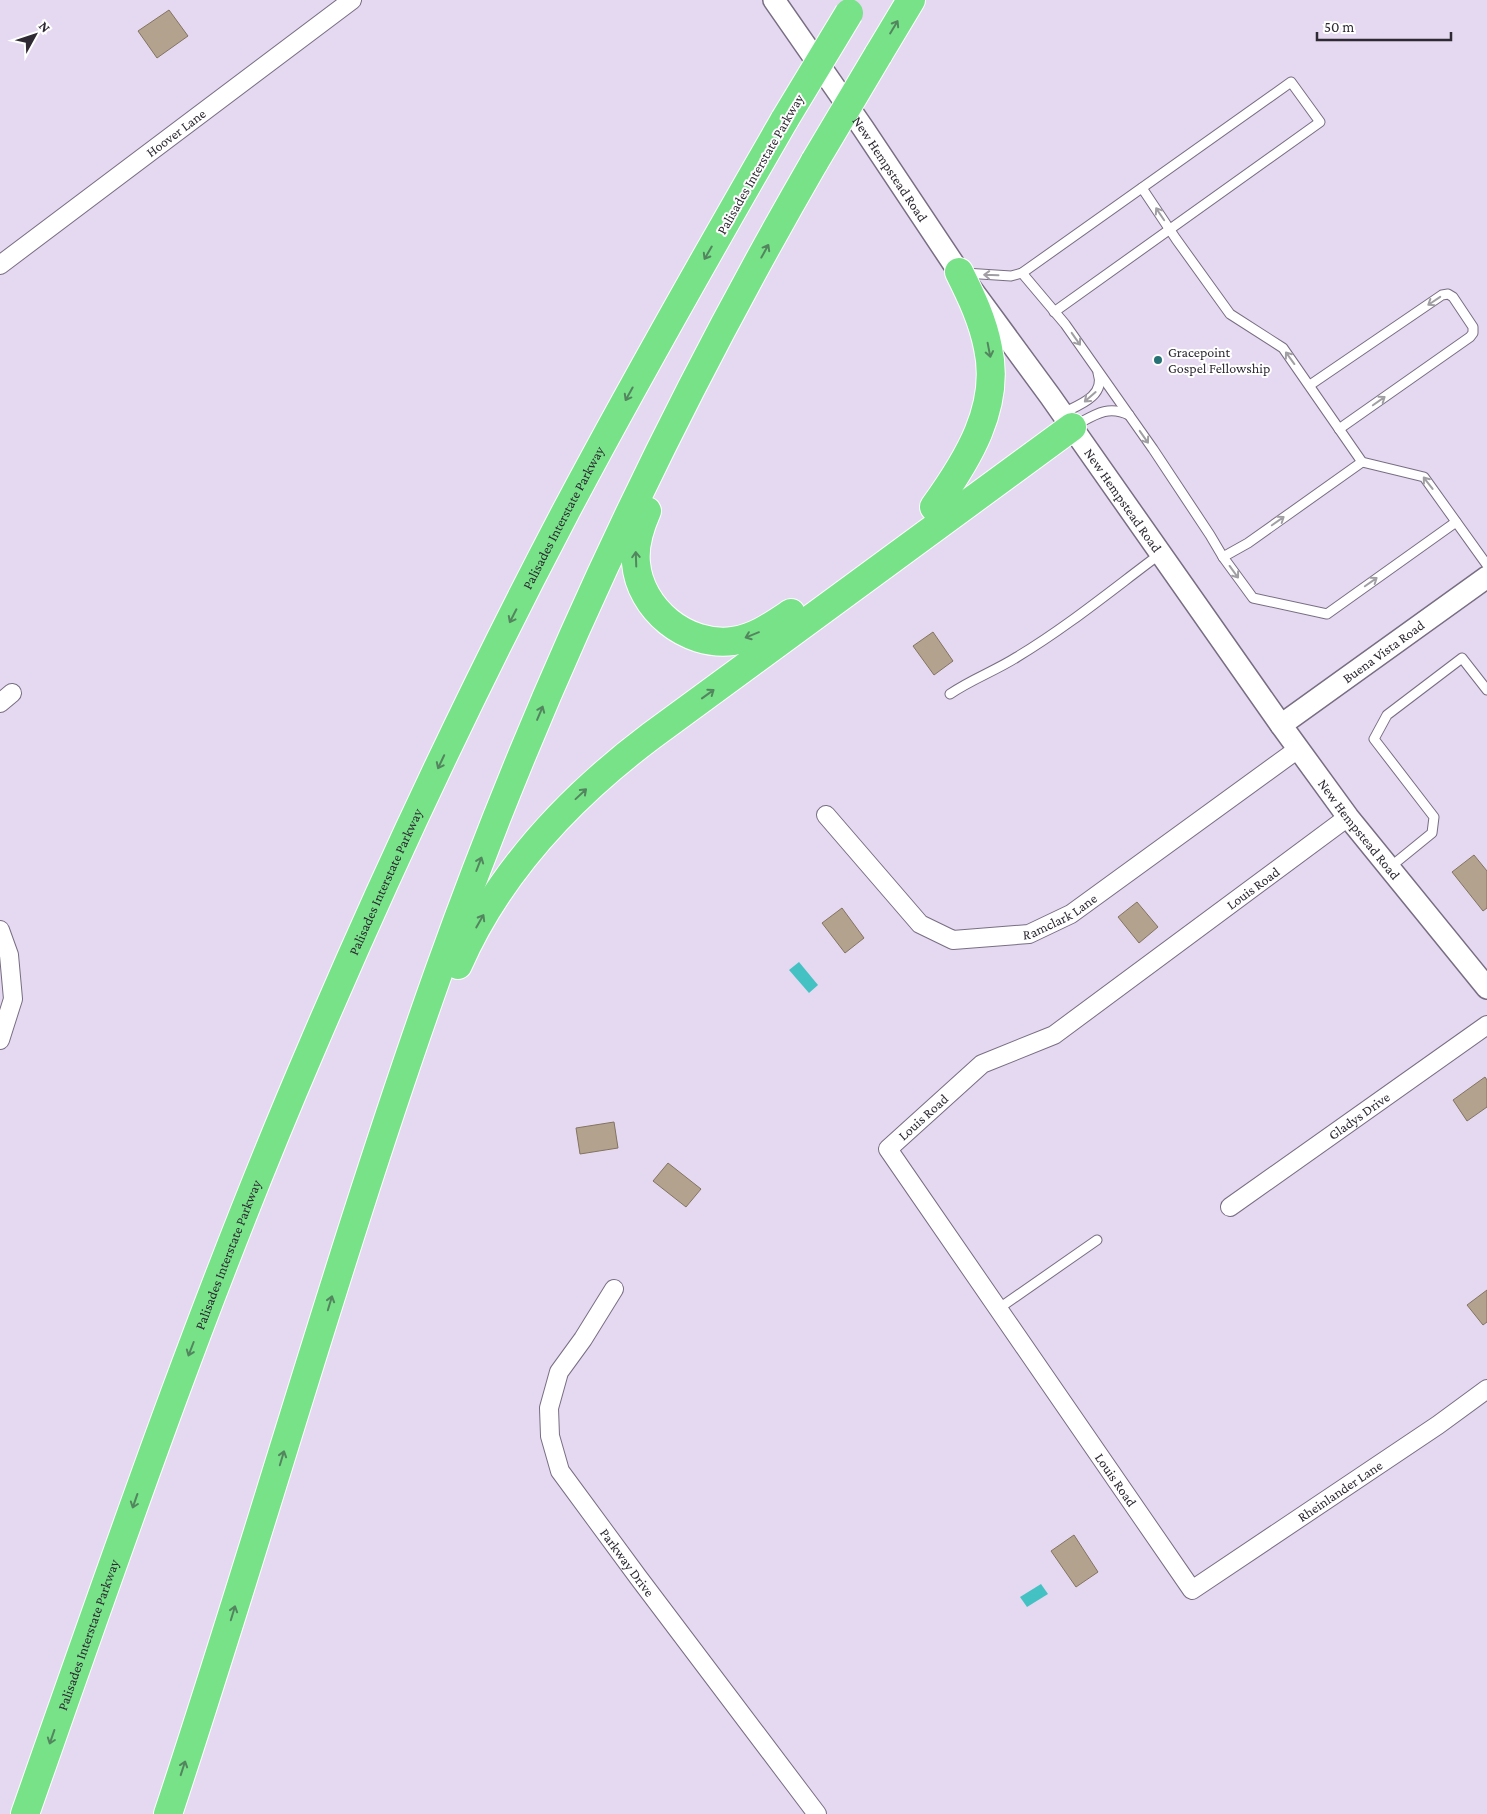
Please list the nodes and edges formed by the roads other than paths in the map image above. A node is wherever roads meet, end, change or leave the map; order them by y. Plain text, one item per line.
1 (352, 0) edge
2 (774, 0) edge
3 (911, 0) edge
4 (853, 6) edge
5 (1142, 188) junction
6 (1170, 230) junction
7 (0, 265) edge
8 (959, 272) junction
9 (1022, 273) junction
10 (736, 304) junction
11 (1054, 312) junction
12 (1096, 368) junction
13 (1310, 385) junction
14 (1130, 416) junction
15 (1067, 421) junction
16 (1339, 429) junction
17 (1362, 462) junction
18 (934, 506) junction
19 (1456, 522) junction
20 (1160, 554) junction
21 (1223, 557) junction
22 (1487, 565) edge
23 (1487, 577) edge
24 (1487, 690) edge
25 (950, 694) dead end
26 (1281, 726) junction
27 (1298, 749) junction
28 (826, 815) dead end
29 (1348, 817) junction
30 (1389, 868) junction
31 (0, 930) edge
32 (1487, 988) edge
33 (1487, 1025) edge
34 (0, 1040) edge
35 (376, 1158) junction
36 (1230, 1207) dead end
37 (1097, 1240) dead end
38 (614, 1289) dead end
39 (998, 1309) junction
40 (1487, 1390) edge
41 (1192, 1590) joint
42 (25, 1814) edge
43 (168, 1814) edge
44 (817, 1814) edge

1 - 7 street, Hoover Lane
2 - 8 street, New Hempstead Road
10 -> 3 highway, bridge
4 -> 42 highway, Palisades Interstate Parkway, bridge
6 -> 5 lane
5 - 6 lane
5 - 9 lane
6 - 11 lane
13 -> 6 lane
9 -> 8 lane
8 - 15 street, New Hempstead Road
8 -> 18 highway
9 - 11 lane
18 -> 10 highway
35 -> 10 highway
11 -> 12 lane
12 - 14 lane
12 -> 15 lane
13 - 16 lane
16 -> 13 lane
14 - 15 lane
14 -> 21 lane
15 - 18 highway
15 - 20 street, New Hempstead Road
35 -> 15 highway
16 - 17 lane
19 -> 17 lane
21 -> 17 lane
21 -> 19 lane
19 - 22 lane
20 - 25 lane
20 - 26 street, New Hempstead Road
23 - 26 street, Buena Vista Road
24 - 30 lane
26 - 27 street, New Hempstead Road
27 - 28 street, Ramclark Lane
27 - 29 street, New Hempstead Road
29 - 30 street, New Hempstead Road
29 - 39 street, Louis Road
30 - 32 street, New Hempstead Road
31 - 34 street
33 - 36 street, Gladys Drive
43 -> 35 highway
37 - 39 lane
38 - 44 street, Parkway Drive
39 - 41 street, Louis Road
40 - 41 street, Rheinlander Lane

